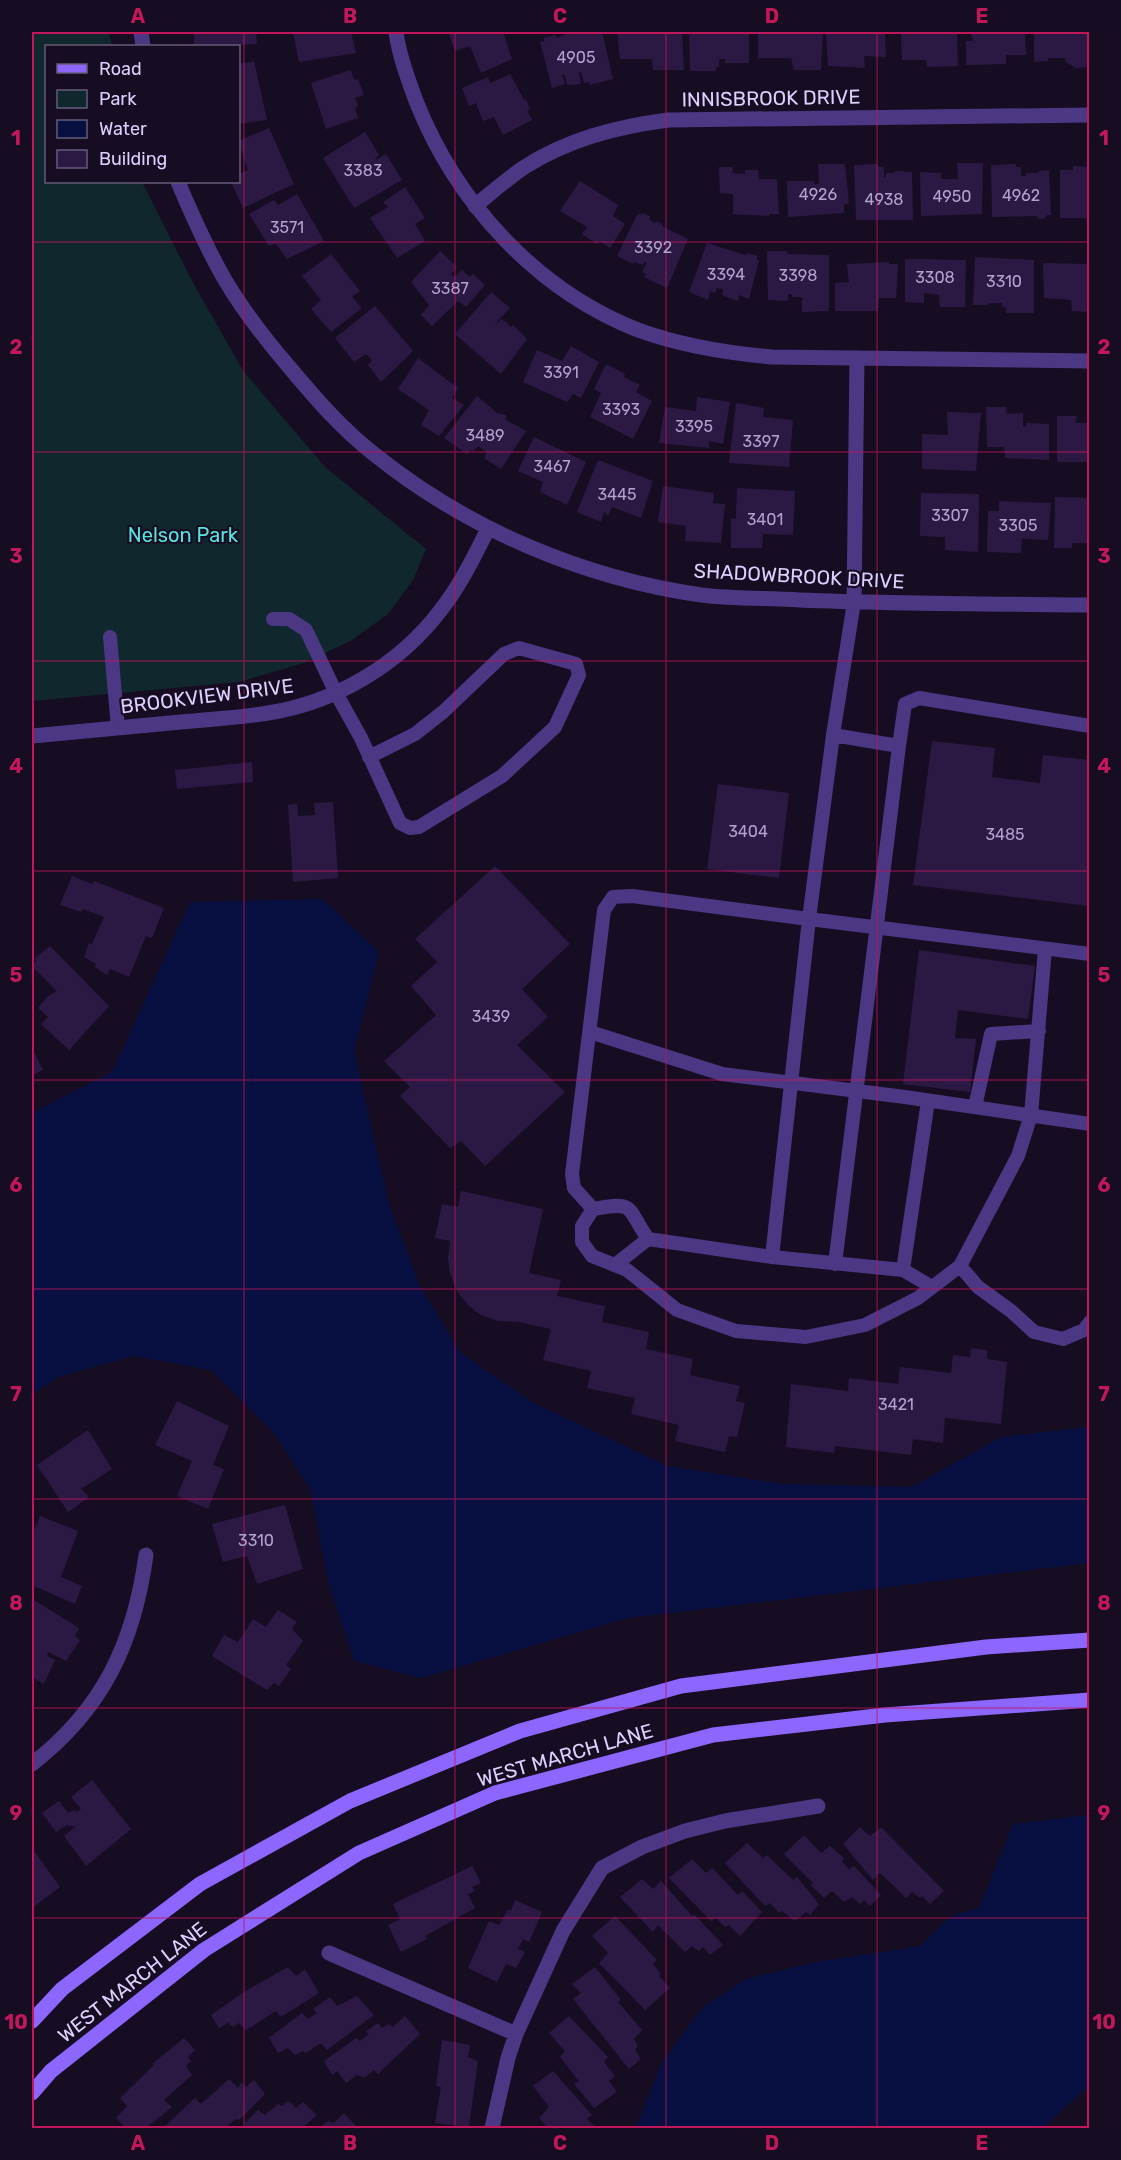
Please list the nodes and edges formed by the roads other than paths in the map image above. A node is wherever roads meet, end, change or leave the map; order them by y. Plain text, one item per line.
1 (396, 32) edge
2 (1089, 115) edge
3 (178, 183) edge
4 (476, 206) junction
5 (857, 358) junction
6 (1089, 361) edge
7 (488, 529) junction
8 (854, 602) junction
9 (1089, 605) edge
10 (273, 619) dead end
11 (110, 637) dead end
12 (336, 693) junction
13 (1089, 726) edge
14 (118, 728) junction
15 (833, 735) junction
16 (32, 736) edge
17 (899, 746) junction
18 (369, 757) junction
19 (809, 919) junction
20 (876, 928) junction
21 (1045, 949) junction
22 (1089, 954) edge
23 (1039, 1031) junction
24 (590, 1032) junction
25 (791, 1083) junction
26 (855, 1091) junction
27 (928, 1101) junction
28 (975, 1107) junction
29 (1030, 1115) junction
30 (1089, 1124) edge
31 (593, 1209) junction
32 (648, 1239) junction
33 (772, 1257) junction
34 (835, 1264) junction
35 (615, 1265) junction
36 (960, 1266) junction
37 (903, 1270) junction
38 (932, 1287) junction
39 (1089, 1322) edge
40 (146, 1555) dead end
41 (1089, 1640) edge
42 (1089, 1700) edge
43 (32, 1764) edge
44 (818, 1806) dead end
45 (329, 1953) dead end
46 (32, 2021) edge
47 (516, 2034) junction
48 (32, 2093) edge
49 (492, 2128) edge

1 - 4 street
2 - 4 street, INNISBROOK DRIVE
3 - 7 street, SHADOWBROOK DRIVE
4 - 5 street
5 - 6 street
5 - 8 street
7 - 8 street, SHADOWBROOK DRIVE
7 - 12 street, BROOKVIEW DRIVE
8 - 9 street, SHADOWBROOK DRIVE
8 - 15 lane
10 - 12 lane
11 - 14 lane
12 - 14 street, BROOKVIEW DRIVE
12 - 18 lane
13 - 17 lane
14 - 16 street, BROOKVIEW DRIVE
15 - 17 lane
15 - 19 lane
17 - 20 lane
18 - 18 lane
19 - 20 lane
19 - 24 lane
19 - 25 lane
20 - 21 lane
20 - 26 lane
21 - 22 lane
21 - 23 lane
23 - 28 lane
23 - 29 lane
24 - 25 lane
24 - 31 lane
25 - 26 lane
25 - 33 lane
26 - 27 lane
26 - 34 lane
27 - 28 lane
27 - 37 lane
28 - 29 lane
29 - 30 lane
29 - 36 lane
31 - 32 lane
31 - 35 lane
32 - 33 lane
32 - 35 lane
33 - 34 lane
34 - 37 lane
35 - 38 lane
36 - 38 lane
36 - 39 lane
37 - 38 lane
40 - 43 street
41 - 46 main road, WEST MARCH LANE
42 - 48 main road, WEST MARCH LANE
44 - 47 street
45 - 47 street
47 - 49 street

